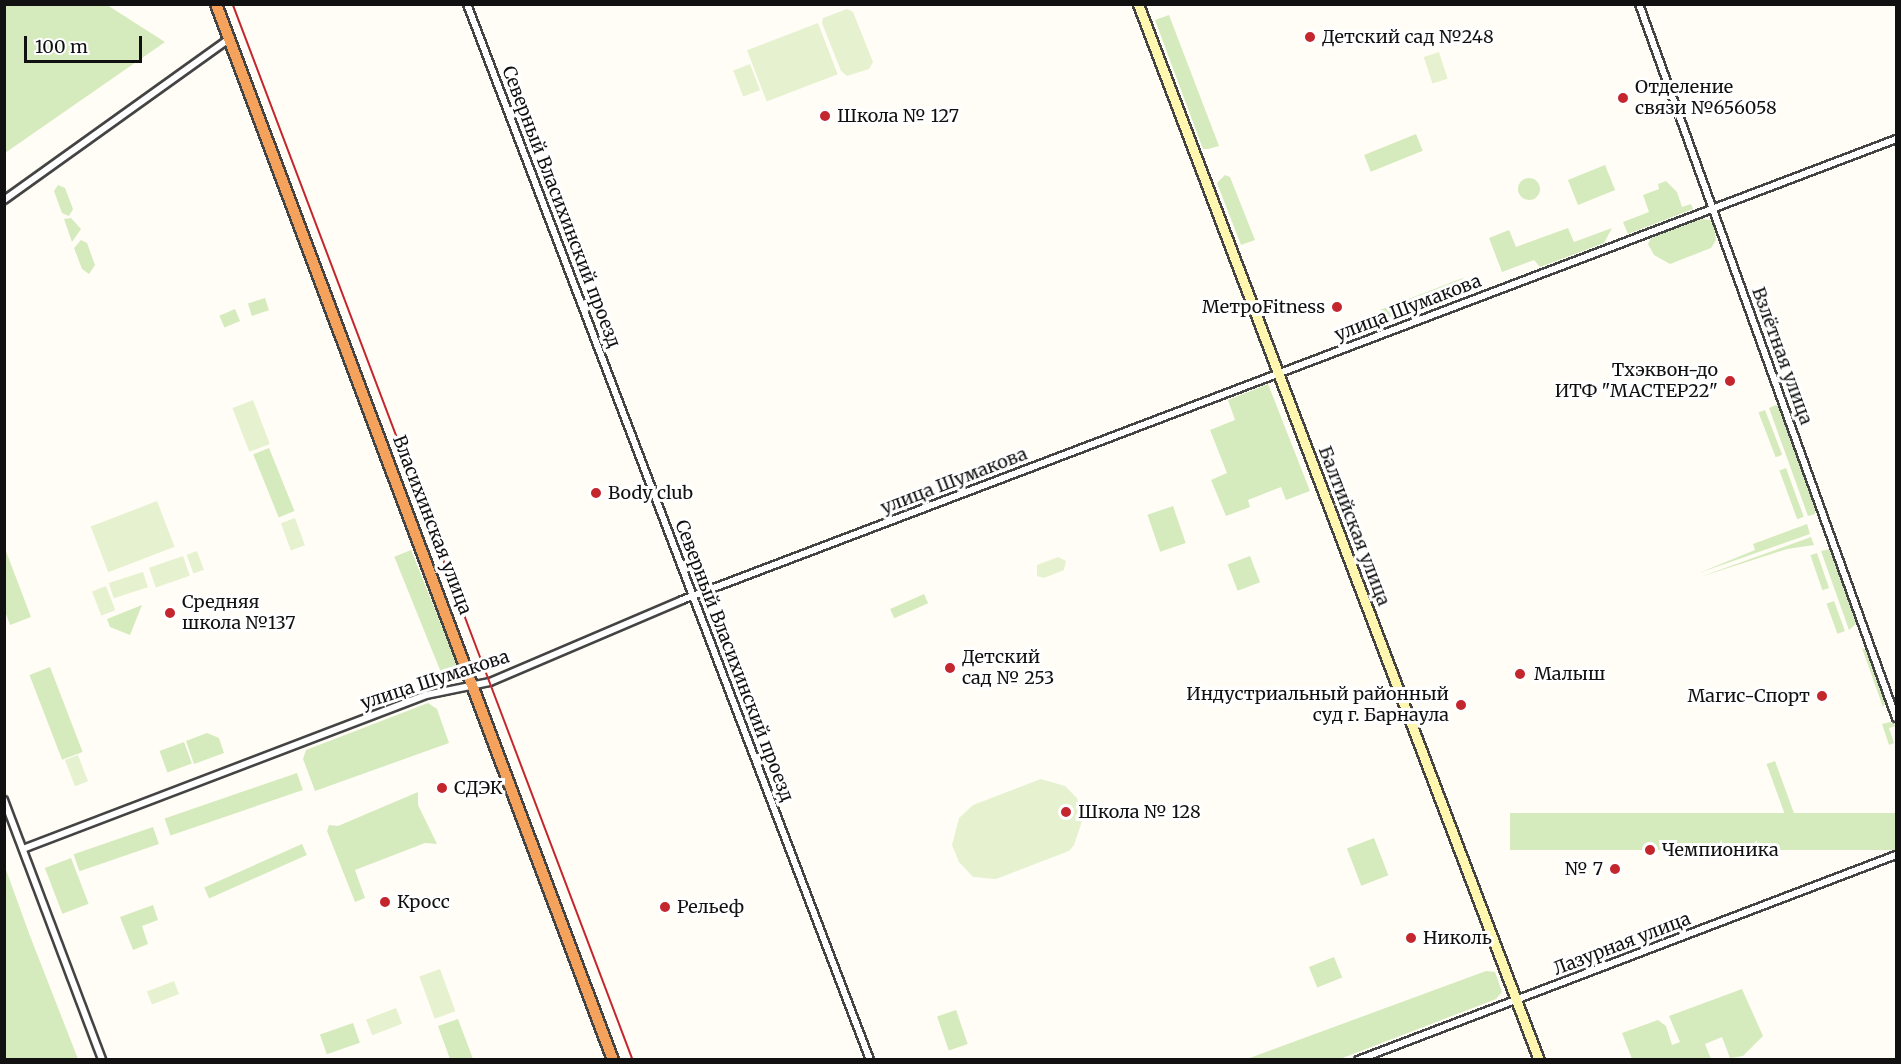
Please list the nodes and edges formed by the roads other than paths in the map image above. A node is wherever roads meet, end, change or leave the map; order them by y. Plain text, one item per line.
1 (216, 4) edge
2 (467, 4) edge
3 (1138, 4) edge
4 (1639, 4) edge
5 (230, 39) junction
6 (1896, 139) edge
7 (4, 200) edge
8 (1712, 209) junction
9 (1279, 373) junction
10 (693, 596) junction
11 (474, 684) junction
12 (1896, 718) edge
13 (4, 800) edge
14 (23, 849) junction
15 (1896, 855) edge
16 (1516, 1000) junction
17 (102, 1059) edge
18 (613, 1059) edge
19 (870, 1059) edge
20 (1358, 1059) edge
21 (1539, 1059) edge

1 - 5 highway, Власихинская улица
2 - 10 street, Северный Власихинский проезд
3 - 9 main road, Балтийская улица
4 - 8 street, Взлётная улица
5 - 7 street
5 - 11 highway, Власихинская улица
6 - 8 street, улица Шумакова
8 - 9 street, улица Шумакова
8 - 12 street, Взлётная улица
9 - 10 street, улица Шумакова
9 - 16 main road, Балтийская улица
10 - 11 street, улица Шумакова
10 - 19 street, Северный Власихинский проезд
11 - 14 street, улица Шумакова
11 - 18 highway, Власихинская улица
13 - 14 street
14 - 17 street
15 - 16 street, Лазурная улица
16 - 20 street, Лазурная улица
16 - 21 main road, Балтийская улица

